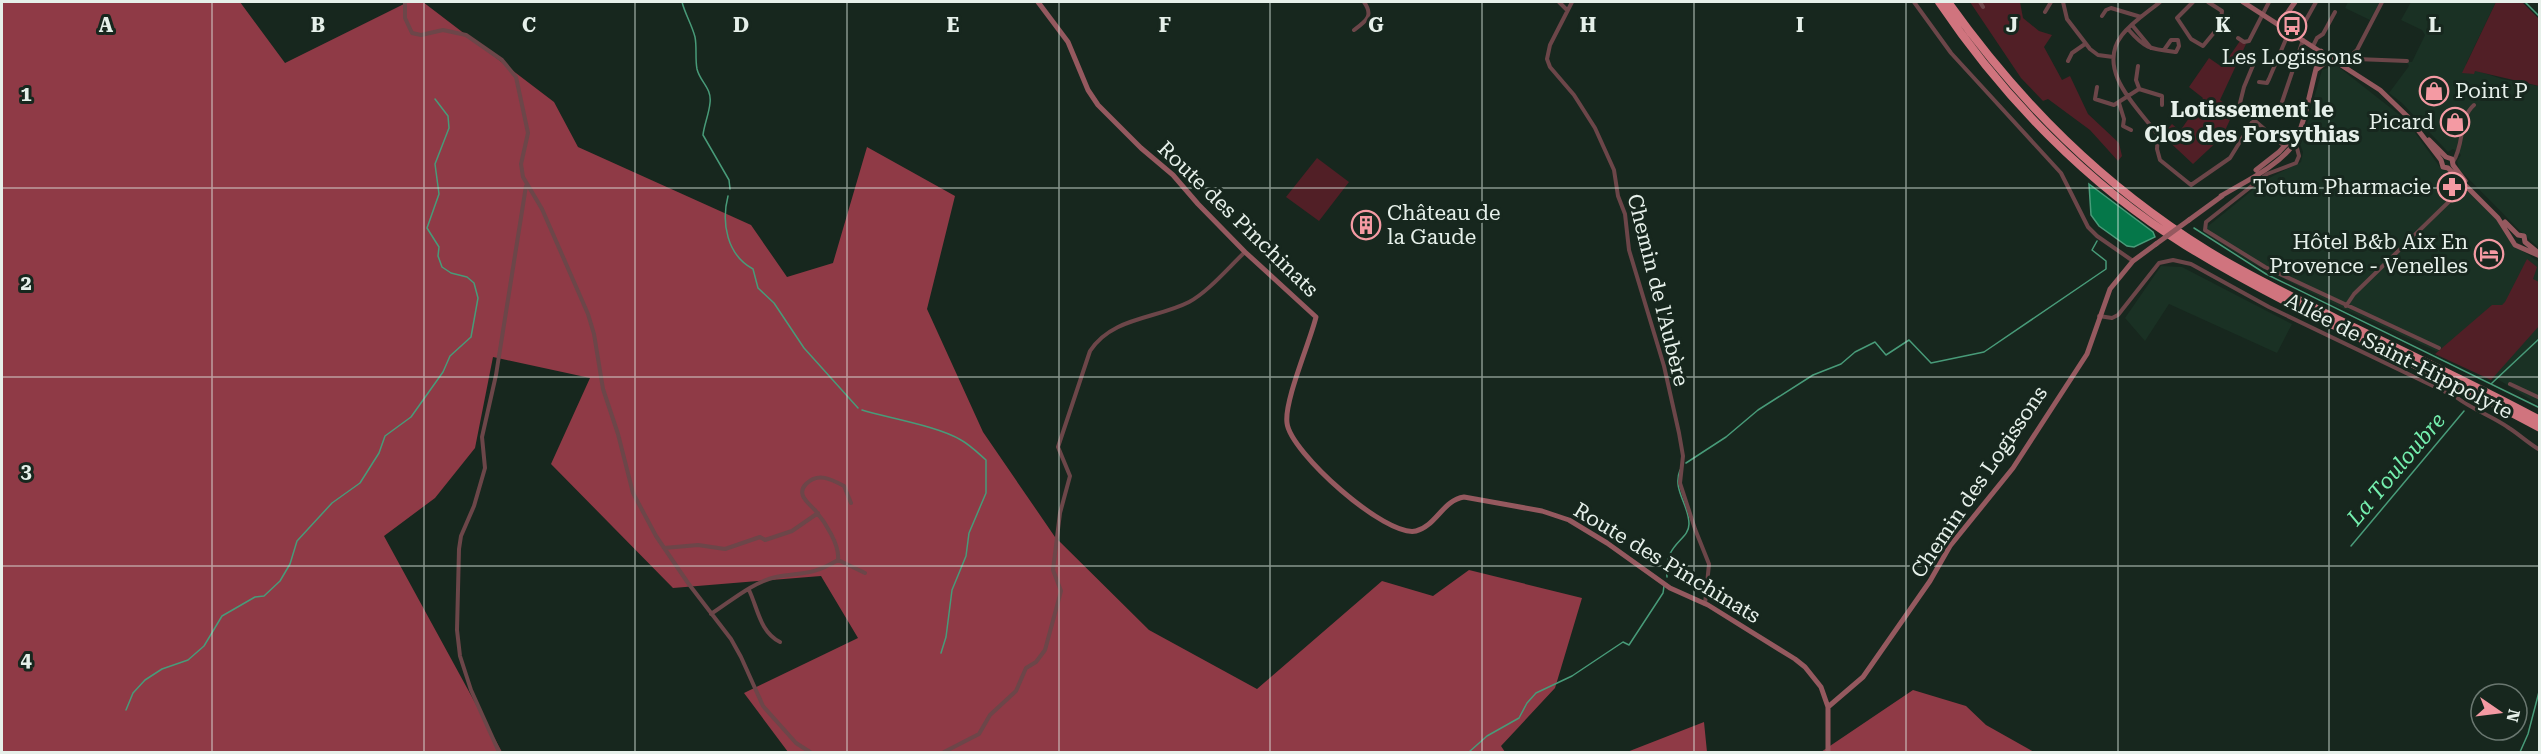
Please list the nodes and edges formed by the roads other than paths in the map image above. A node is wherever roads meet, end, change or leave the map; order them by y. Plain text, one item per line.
1 (405, 2) edge
2 (1038, 2) edge
3 (1364, 2) edge
4 (1559, 2) edge
5 (1572, 2) edge
6 (1914, 2) edge
7 (1938, 2) edge
8 (1948, 2) edge
9 (1980, 2) edge
10 (2051, 2) edge
11 (2063, 2) edge
12 (2118, 2) edge
13 (2160, 2) edge
14 (2193, 2) edge
15 (2208, 2) edge
16 (2243, 2) edge
17 (2269, 2) edge
18 (2295, 2) edge
19 (2316, 2) edge
20 (2382, 2) edge
21 (1983, 7) dead end
22 (2116, 8) junction
23 (1567, 10) junction
24 (2045, 12) dead end
25 (2335, 12) dead end
26 (2263, 15) junction
27 (2102, 16) dead end
28 (2141, 17) junction
29 (2224, 21) dead end
30 (2279, 25) junction
31 (2130, 27) junction
32 (2217, 28) dead end
33 (1354, 30) dead end
34 (2289, 31) junction
35 (2297, 36) junction
36 (2238, 38) dead end
37 (2303, 40) junction
38 (2085, 44) junction
39 (2313, 46) junction
40 (2164, 50) dead end
41 (2321, 51) junction
42 (2113, 57) junction
43 (2348, 57) junction
44 (2331, 58) junction
45 (2068, 61) dead end
46 (2407, 61) dead end
47 (2254, 63) dead end
48 (2138, 66) dead end
49 (2315, 73) junction
50 (2259, 82) dead end
51 (2097, 87) dead end
52 (2139, 89) junction
53 (2129, 97) junction
54 (2119, 103) junction
55 (2162, 105) dead end
56 (2474, 105) dead end
57 (2274, 106) dead end
58 (2254, 119) junction
59 (2131, 130) dead end
60 (2289, 146) junction
61 (2459, 149) junction
62 (2445, 158) junction
63 (2451, 165) junction
64 (526, 186) junction
65 (2465, 186) junction
66 (2222, 196) junction
67 (2516, 237) junction
68 (2525, 242) junction
69 (2520, 247) junction
70 (1245, 252) junction
71 (2540, 255) edge
72 (2133, 261) junction
73 (2346, 306) junction
74 (2098, 315) junction
75 (2439, 348) dead end
76 (2510, 384) dead end
77 (2540, 398) edge
78 (2540, 420) edge
79 (2540, 428) edge
80 (2540, 450) edge
81 (851, 503) dead end
82 (818, 513) junction
83 (664, 548) junction
84 (838, 560) junction
85 (865, 573) dead end
86 (749, 590) junction
87 (1705, 604) junction
88 (711, 614) junction
89 (780, 642) dead end
90 (1828, 707) junction
91 (499, 753) edge
92 (810, 753) edge
93 (944, 753) edge
94 (1828, 753) edge

1 - 64 street
2 - 70 street, Route des Pinchinats
3 - 33 street
4 - 23 street
5 - 23 street, Chemin de l'Aubère
6 - 72 street
7 - 79 highway
8 - 78 highway
9 - 21 street
10 - 24 street
11 - 38 street
12 - 22 street
13 - 28 street
14 - 32 street
15 - 29 street
16 - 26 street
17 - 26 street
18 - 30 street
19 - 35 street
20 - 43 street
22 - 27 street
22 - 28 street
23 - 87 street, Chemin de l'Aubère
25 - 39 street
26 - 30 street
26 - 36 street
28 - 31 street
30 - 34 street
31 - 40 street
31 - 42 street
34 - 35 street
34 - 50 street
35 - 37 street
37 - 39 street
37 - 57 street
38 - 42 street
38 - 45 street
39 - 41 street
41 - 44 street
41 - 49 street
42 - 53 street
43 - 44 street
43 - 46 street
44 - 49 street
44 - 62 street
47 - 58 street
48 - 52 street
49 - 60 street
51 - 54 street
52 - 53 street
52 - 55 street
53 - 54 street
53 - 58 street
54 - 59 street
56 - 61 street
58 - 60 street
60 - 66 street
60 - 66 street
60 - 73 street
61 - 62 street
61 - 63 street
62 - 63 street
62 - 63 street
63 - 65 street
63 - 67 street
64 - 83 street
64 - 91 street
65 - 67 street
65 - 73 street
66 - 72 street, Chemin des Logissons, bridge
67 - 68 street
67 - 69 street
68 - 69 street
68 - 71 street
69 - 71 street
70 - 87 street, Route des Pinchinats
70 - 93 street
72 - 74 street, Chemin des Logissons
73 - 75 street
74 - 80 street, Allée de Saint-Hippolyte
74 - 90 street, Chemin des Logissons
76 - 77 street
81 - 82 street
82 - 83 street
82 - 84 street
83 - 88 street
84 - 85 street
84 - 86 street
86 - 88 street
86 - 89 street
87 - 90 street, Route des Pinchinats
88 - 92 street
90 - 94 street, Route des Pinchinats

